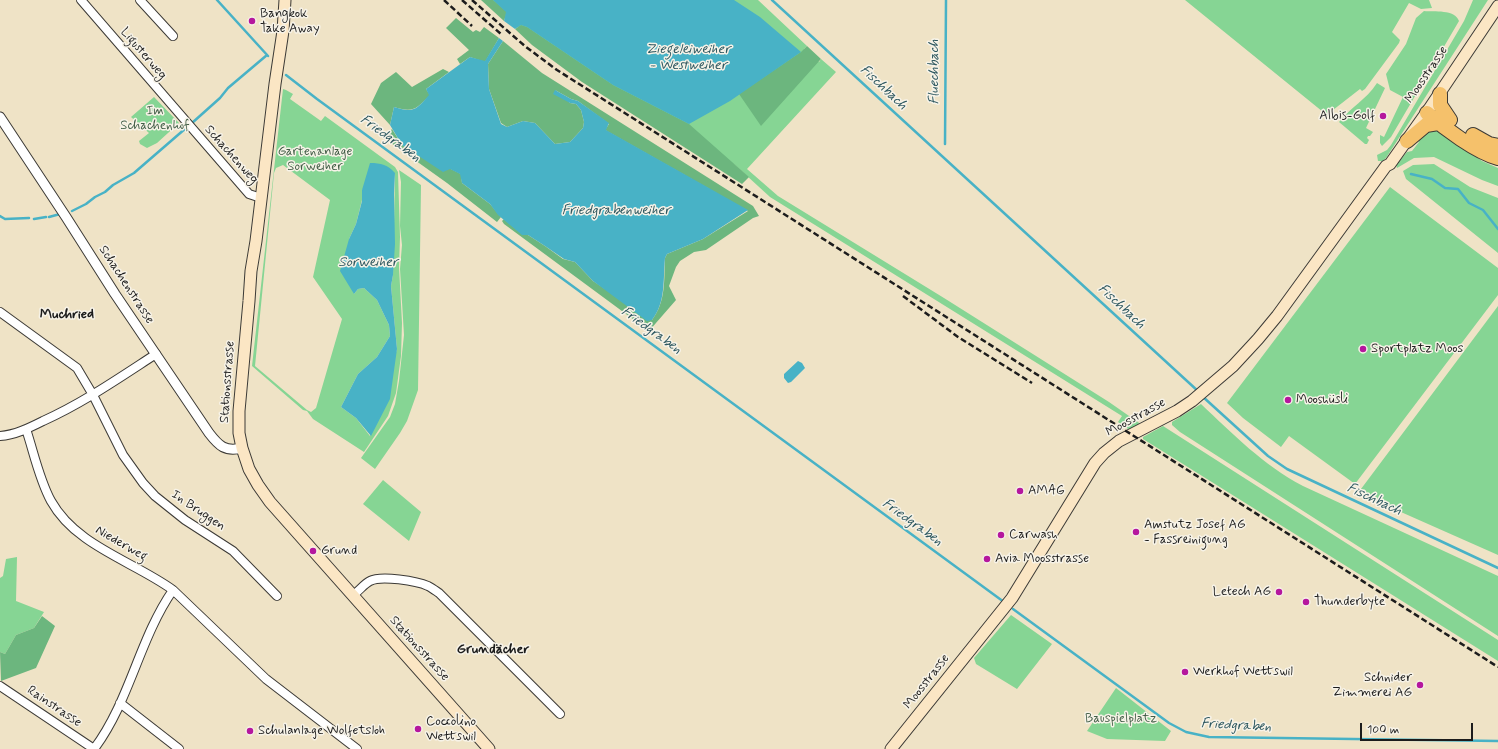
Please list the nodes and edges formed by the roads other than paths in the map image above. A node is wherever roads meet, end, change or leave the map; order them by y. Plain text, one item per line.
1 (81, 0) edge
2 (140, 0) edge
3 (285, 0) edge
4 (1493, 0) edge
5 (1498, 6) edge
6 (173, 36) dead end
7 (1440, 94) junction
8 (1426, 110) junction
9 (0, 117) edge
10 (1444, 121) junction
11 (187, 123) joint
12 (1406, 141) junction
13 (1498, 146) edge
14 (1498, 158) edge
15 (1386, 166) junction
16 (262, 198) junction
17 (0, 312) edge
18 (156, 354) junction
19 (92, 395) junction
20 (26, 429) junction
21 (0, 436) edge
22 (242, 448) junction
23 (173, 590) junction
24 (353, 595) junction
25 (277, 596) dead end
26 (0, 686) edge
27 (120, 703) junction
28 (560, 714) dead end
29 (94, 749) edge
30 (178, 749) edge
31 (357, 749) edge
32 (490, 749) edge
33 (891, 749) edge

1 - 11 street, Ligusterweg
2 - 6 street
3 - 16 main road, Stationsstrasse
4 - 8 main road, Moosstrasse
5 - 7 main road, Moosstrasse
7 - 8 main road, Moosstrasse
7 - 10 highway
8 - 10 highway
8 - 12 main road, Moosstrasse
8 - 15 main road, Moosstrasse
9 - 18 street, Schachenstrasse
10 - 12 highway
10 - 13 highway
10 - 14 highway
11 - 16 street, Schachenweg
12 - 15 main road, Moosstrasse
15 - 33 main road, Moosstrasse
16 - 22 main road, Stationsstrasse
17 - 19 street, In Bruggen
18 - 19 street
18 - 22 street, Schachenstrasse
19 - 20 street
19 - 25 street, In Bruggen
20 - 21 street
20 - 23 street, Niederweg
22 - 24 main road, Stationsstrasse
23 - 27 street
23 - 31 street, Niederweg
24 - 28 street
24 - 32 main road, Stationsstrasse
26 - 29 street, Rainstrasse
27 - 29 street
27 - 30 street

